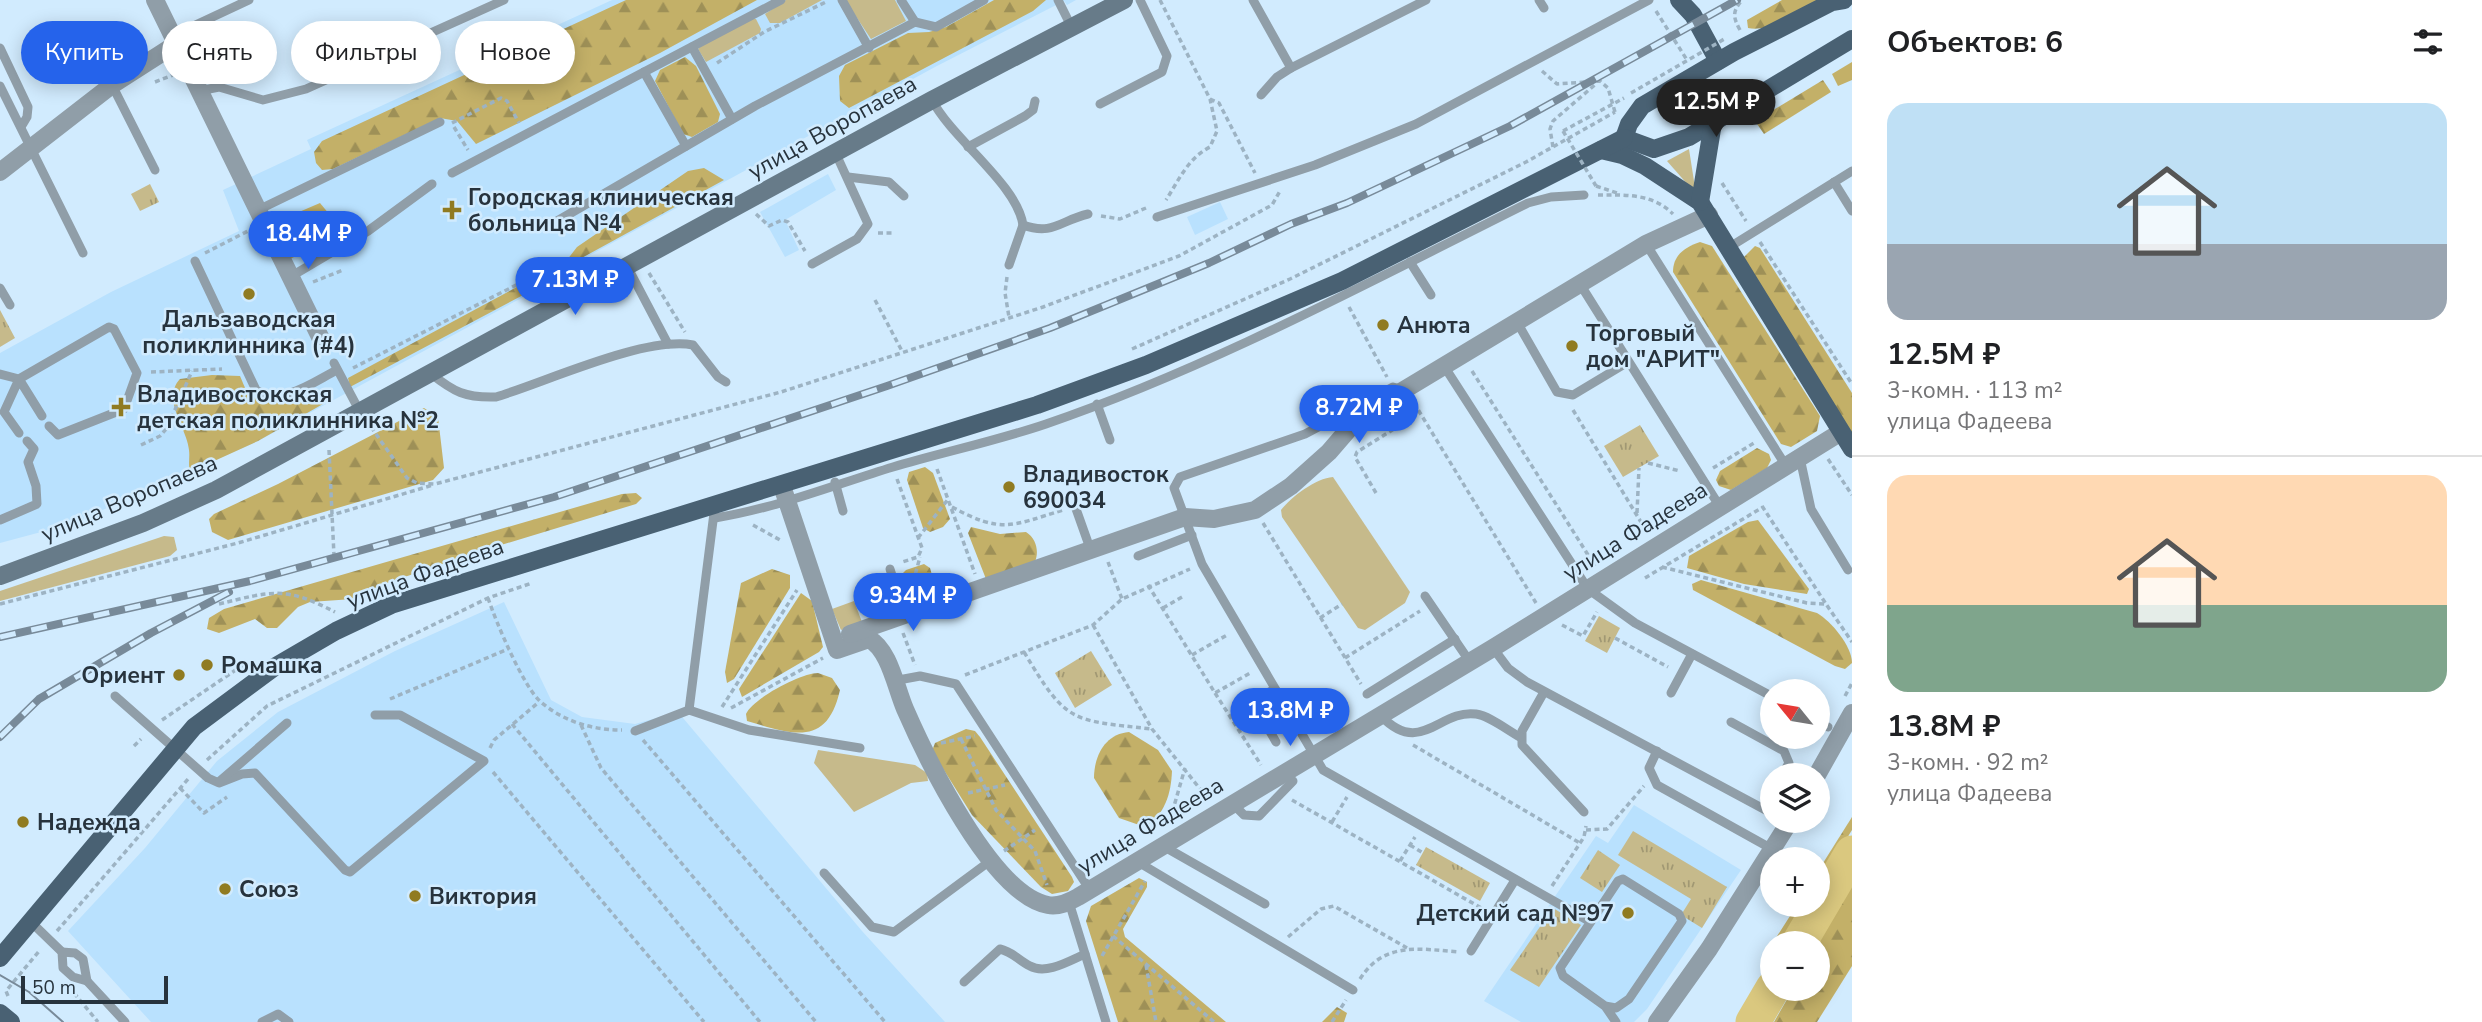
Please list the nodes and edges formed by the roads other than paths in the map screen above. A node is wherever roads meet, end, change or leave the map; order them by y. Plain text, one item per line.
1 (155, 0) edge
2 (249, 0) edge
3 (504, 0) edge
4 (781, 0) edge
5 (842, 0) edge
6 (901, 0) edge
7 (984, 0) edge
8 (1058, 0) edge
9 (1124, 0) edge
10 (1140, 0) edge
11 (1254, 0) edge
12 (1426, 0) edge
13 (1649, 0) edge
14 (1679, 0) edge
15 (1844, 0) edge
16 (165, 21) edge
17 (210, 21) edge
18 (915, 22) junction
19 (1072, 28) junction
20 (1852, 39) edge
21 (692, 47) junction
22 (0, 48) edge
23 (869, 48) junction
24 (162, 49) edge
25 (1718, 61) junction
26 (1291, 68) junction
27 (644, 72) junction
28 (196, 84) edge
29 (112, 85) junction
30 (0, 86) edge
31 (199, 91) junction
32 (1262, 95) dead end
33 (932, 100) junction
34 (1035, 101) dead end
35 (1100, 104) dead end
36 (732, 119) junction
37 (440, 122) road end
38 (1713, 123) junction
39 (20, 127) junction
40 (1689, 137) junction
41 (1624, 138) junction
42 (686, 146) junction
43 (30, 147) junction
44 (968, 147) junction
45 (1601, 150) junction
46 (836, 154) junction
47 (1708, 164) junction
48 (155, 170) dead end
49 (1852, 171) edge
50 (0, 172) edge
51 (452, 173) dead end
52 (848, 177) junction
53 (1834, 182) junction
54 (432, 184) dead end
55 (1584, 195) road end
56 (904, 196) dead end
57 (1704, 208) junction
58 (1852, 211) edge
59 (1088, 214) road end
60 (259, 217) junction
61 (1157, 217) dead end
62 (552, 224) dead end
63 (1023, 225) junction
64 (1646, 244) junction
65 (1728, 248) junction
66 (83, 253) dead end
67 (195, 261) road end
68 (1409, 262) junction
69 (812, 264) road end
70 (1009, 265) road end
71 (627, 266) junction
72 (289, 277) junction
73 (1580, 284) junction
74 (0, 288) edge
75 (1431, 295) dead end
76 (10, 305) dead end
77 (1517, 322) junction
78 (323, 342) dead end
79 (668, 344) junction
80 (1628, 362) junction
81 (1444, 366) junction
82 (430, 373) junction
83 (0, 374) edge
84 (19, 379) junction
85 (726, 382) dead end
86 (1399, 391) junction
87 (1097, 404) junction
88 (42, 416) dead end
89 (360, 422) junction
90 (49, 426) dead end
91 (1840, 432) junction
92 (19, 433) dead end
93 (1110, 440) dead end
94 (27, 442) dead end
95 (1852, 449) edge
96 (1793, 462) junction
97 (833, 478) junction
98 (785, 494) junction
99 (1075, 506) road end
100 (1720, 507) junction
101 (844, 511) dead end
102 (718, 514) junction
103 (1185, 517) junction
104 (0, 520) edge
105 (1192, 535) junction
106 (1097, 549) junction
107 (1138, 556) dead end
108 (890, 569) road end
109 (1848, 570) dead end
110 (0, 576) edge
111 (1588, 589) junction
112 (1428, 600) road end
113 (901, 617) junction
114 (1455, 639) junction
115 (835, 645) junction
116 (1493, 648) junction
117 (1692, 654) junction
118 (1470, 662) junction
119 (893, 681) junction
120 (1275, 689) junction
121 (1760, 690) edge
122 (1544, 692) junction
123 (1671, 693) dead end
124 (1367, 694) road end
125 (115, 696) dead end
126 (689, 710) junction
127 (1852, 713) edge
128 (375, 715) dead end
129 (1381, 716) junction
130 (1731, 722) dead end
131 (287, 723) dead end
132 (635, 731) road end
133 (1520, 737) junction
134 (1276, 742) dead end
135 (176, 747) junction
136 (860, 748) dead end
137 (1657, 751) junction
138 (1314, 756) junction
139 (1789, 763) edge
140 (1823, 763) edge
141 (1293, 781) dead end
142 (219, 782) junction
143 (1277, 788) junction
144 (1760, 807) edge
145 (1584, 812) road end
146 (1163, 846) junction
147 (1769, 847) edge
148 (990, 860) junction
149 (1144, 866) junction
150 (1760, 871) edge
151 (824, 873) dead end
152 (1516, 880) junction
153 (1090, 890) junction
154 (1069, 902) junction
155 (1265, 904) dead end
156 (1589, 921) junction
157 (30, 922) junction
158 (1471, 951) road end
159 (62, 952) junction
160 (1085, 954) junction
161 (0, 958) edge
162 (87, 981) junction
163 (964, 982) dead end
164 (1353, 990) road end
165 (1605, 1006) junction
166 (1101, 1020) edge
167 (125, 1022) edge
168 (261, 1022) edge
169 (289, 1022) edge
170 (1616, 1022) edge
171 (1657, 1022) edge

1 - 16 street
2 - 17 lane
3 - 31 lane
4 - 21 lane
5 - 23 lane
6 - 18 lane
7 - 18 lane
8 - 19 lane
9 - 19 main road, улица Воропаева
10 - 35 lane
11 - 26 lane
12 - 26 lane
13 - 61 lane
14 - 25 main road
15 - 25 main road
18 - 23 lane
19 - 33 main road, улица Воропаева
20 - 38 main road
21 - 27 lane
21 - 36 lane
22 - 39 lane
23 - 36 lane
24 - 29 street
25 - 41 main road
26 - 32 lane
27 - 42 lane
27 - 51 lane
28 - 31 street
29 - 43 street
29 - 48 lane
30 - 39 lane
31 - 60 street
33 - 44 lane
33 - 46 main road, улица Воропаева
34 - 44 lane
36 - 42 lane
37 - 60 lane
38 - 40 main road
38 - 47 main road
39 - 43 lane
40 - 41 main road
40 - 47 main road
41 - 45 main road, улица Фадеева
42 - 62 lane
43 - 50 street
43 - 66 lane
44 - 63 lane
45 - 57 main road
45 - 97 main road, улица Фадеева
46 - 52 lane
46 - 71 main road, улица Воропаева
47 - 57 main road
49 - 53 lane
52 - 56 lane
52 - 69 lane
53 - 58 lane
53 - 65 lane
54 - 72 lane
55 - 68 lane
57 - 64 street
57 - 65 main road
59 - 63 lane
60 - 72 street
63 - 70 lane
64 - 73 street
64 - 96 lane
65 - 91 main road
67 - 89 lane
68 - 75 lane
68 - 87 lane
71 - 79 lane
71 - 82 main road, улица Воропаева
72 - 78 street
73 - 77 street
73 - 80 lane
74 - 76 lane
77 - 80 lane
77 - 81 street
79 - 82 lane
79 - 85 lane
80 - 100 lane
81 - 86 street
81 - 111 lane
82 - 89 main road, улица Воропаева
83 - 84 lane
84 - 88 lane
84 - 90 lane
84 - 92 lane
86 - 103 street
86 - 103 lane
87 - 93 lane
87 - 97 lane
89 - 110 main road, улица Воропаева
91 - 95 main road
91 - 96 street, улица Фадеева
94 - 104 lane
96 - 100 street, улица Фадеева
96 - 109 lane
97 - 98 main road, улица Фадеева
97 - 101 lane
98 - 102 main road, улица Фадеева
98 - 115 street
99 - 106 lane
100 - 111 street, улица Фадеева
102 - 126 lane
102 - 135 main road, улица Фадеева
103 - 105 lane
103 - 106 street
105 - 107 lane
105 - 120 lane
106 - 113 street
108 - 113 lane
111 - 116 street, улица Фадеева
111 - 117 lane
112 - 114 lane
113 - 115 street
114 - 118 lane
114 - 124 lane
115 - 119 street
116 - 118 street, улица Фадеева
116 - 122 lane
117 - 121 lane
117 - 123 lane
118 - 129 street, улица Фадеева
119 - 148 street
119 - 153 lane
120 - 134 lane
120 - 138 lane
122 - 133 lane
122 - 137 lane
125 - 135 lane
126 - 132 lane
126 - 136 lane
127 - 140 street
128 - 142 lane
129 - 133 lane
129 - 138 street, улица Фадеева
130 - 139 lane
131 - 142 lane
133 - 145 lane
135 - 142 lane
135 - 157 main road, улица Фадеева
137 - 144 lane
137 - 147 lane
138 - 143 street, улица Фадеева
138 - 152 lane
141 - 143 lane
143 - 146 street, улица Фадеева
146 - 149 street, улица Фадеева
146 - 155 lane
148 - 151 lane
148 - 154 street, улица Фадеева
149 - 153 street, улица Фадеева
149 - 164 lane
150 - 171 street
152 - 156 lane
152 - 158 lane
153 - 154 street, улица Фадеева
154 - 160 lane
156 - 165 lane
156 - 165 lane
157 - 159 lane
157 - 161 main road, улица Фадеева
159 - 162 lane
159 - 162 lane
160 - 163 lane
160 - 166 lane
162 - 167 lane
165 - 170 lane
168 - 169 lane

